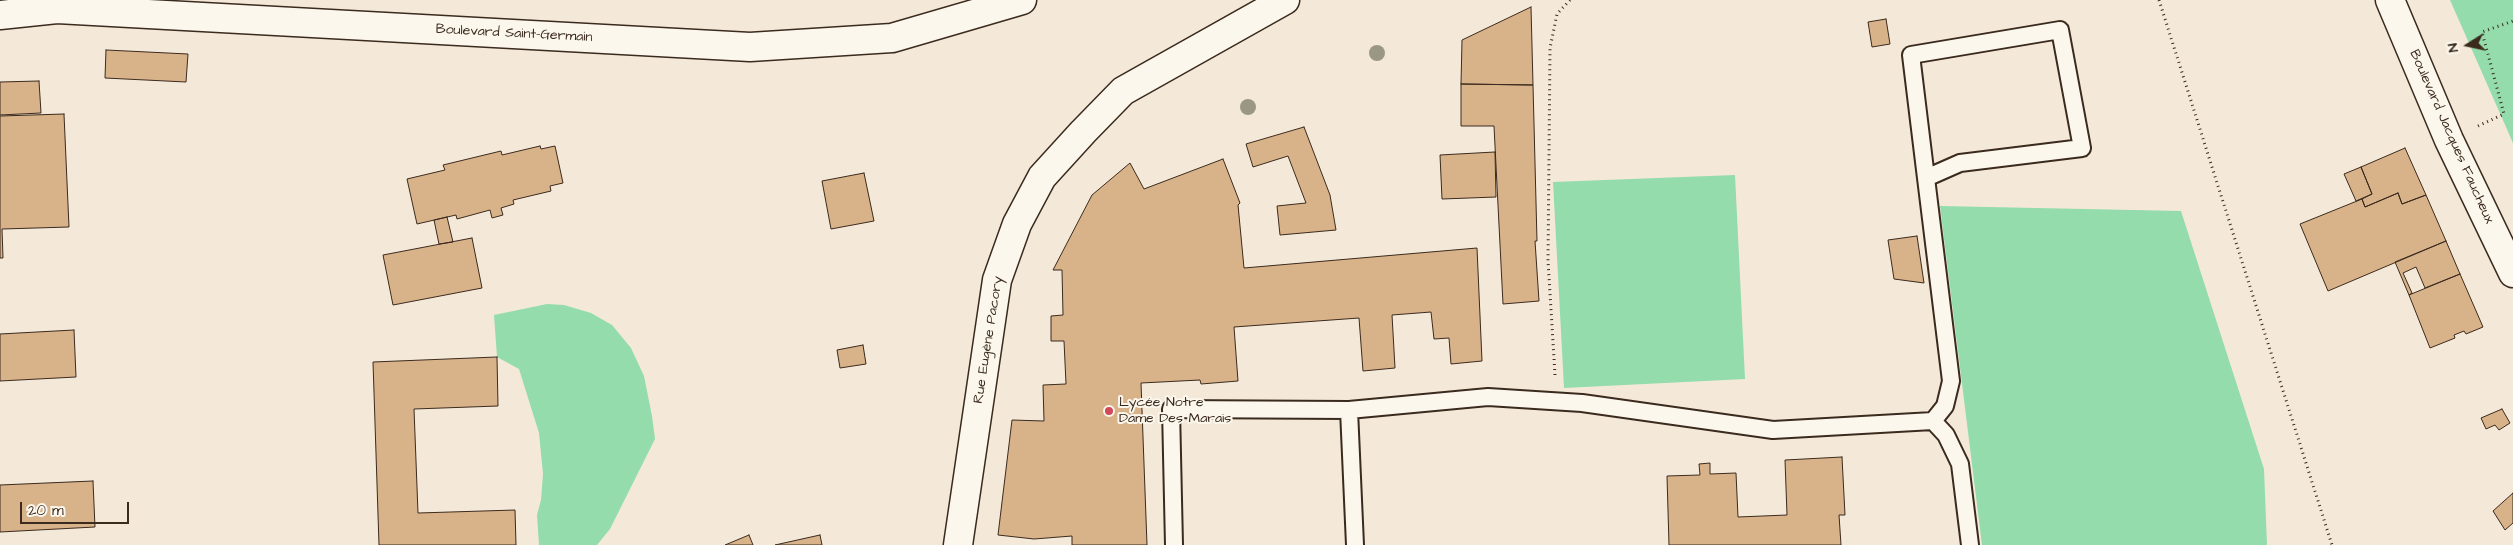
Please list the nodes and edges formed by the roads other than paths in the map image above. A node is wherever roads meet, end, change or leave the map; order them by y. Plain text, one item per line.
1 (1022, 0) edge
2 (1285, 0) edge
3 (2390, 0) edge
4 (0, 15) edge
5 (1926, 178) junction
6 (2513, 273) edge
7 (1349, 410) junction
8 (1933, 421) junction
9 (958, 545) edge
10 (1174, 545) edge
11 (1355, 545) edge
12 (1970, 545) edge

1 - 4 main road, Boulevard Saint-Germain
2 - 9 main road, Rue Eugène Pacory
3 - 6 main road, Boulevard Jacques Faucheux
5 - 5 lane
5 - 8 lane
7 - 8 lane
7 - 10 lane
7 - 11 lane
8 - 12 lane

